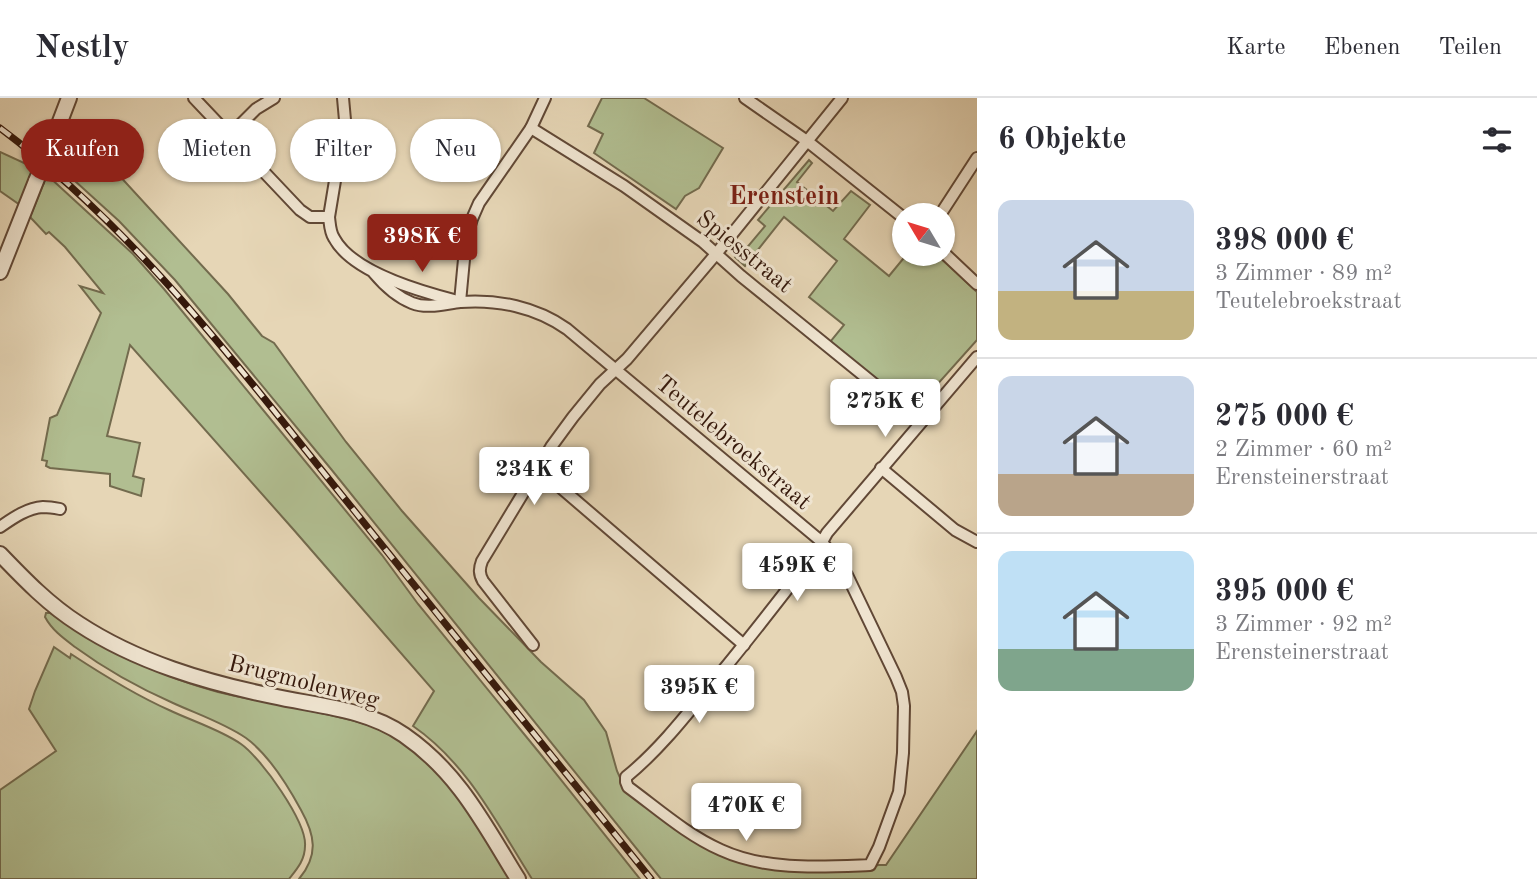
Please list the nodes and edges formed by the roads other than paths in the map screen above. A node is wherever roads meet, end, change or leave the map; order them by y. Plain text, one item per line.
1 (69, 98) edge
2 (194, 98) edge
3 (274, 98) edge
4 (343, 98) edge
5 (545, 98) edge
6 (745, 98) edge
7 (842, 98) edge
8 (214, 119) edge
9 (246, 119) edge
10 (531, 128) junction
11 (807, 141) junction
12 (977, 158) edge
13 (275, 182) edge
14 (948, 203) edge
15 (892, 209) edge
16 (329, 217) junction
17 (4, 251) edge
18 (716, 254) junction
19 (956, 264) edge
20 (0, 272) edge
21 (977, 284) edge
22 (460, 302) junction
23 (977, 357) edge
24 (615, 370) junction
25 (921, 422) junction
26 (881, 468) junction
27 (539, 469) junction
28 (61, 509) dead end
29 (0, 527) edge
30 (822, 542) junction
31 (977, 542) edge
32 (0, 554) edge
33 (533, 645) dead end
34 (744, 645) junction
35 (518, 879) edge

1 - 17 street, bridge
2 - 8 street
3 - 9 street
4 - 16 street
5 - 10 street
6 - 11 street
7 - 11 street
10 - 18 street, Spiesstraat
10 - 22 street
11 - 15 street
11 - 18 street
12 - 14 street
13 - 16 street
16 - 22 street, Teutelebroekstraat
17 - 20 street
18 - 24 street
18 - 25 street, Spiesstraat
19 - 21 street
22 - 24 street, Teutelebroekstraat
23 - 25 street
24 - 27 street
24 - 30 street, Teutelebroekstraat
25 - 26 street
26 - 30 street
26 - 31 street
27 - 33 street
27 - 34 street
28 - 29 street
30 - 34 street
30 - 34 street, Teutelebroekstraat
32 - 35 street, Brugmolenweg

